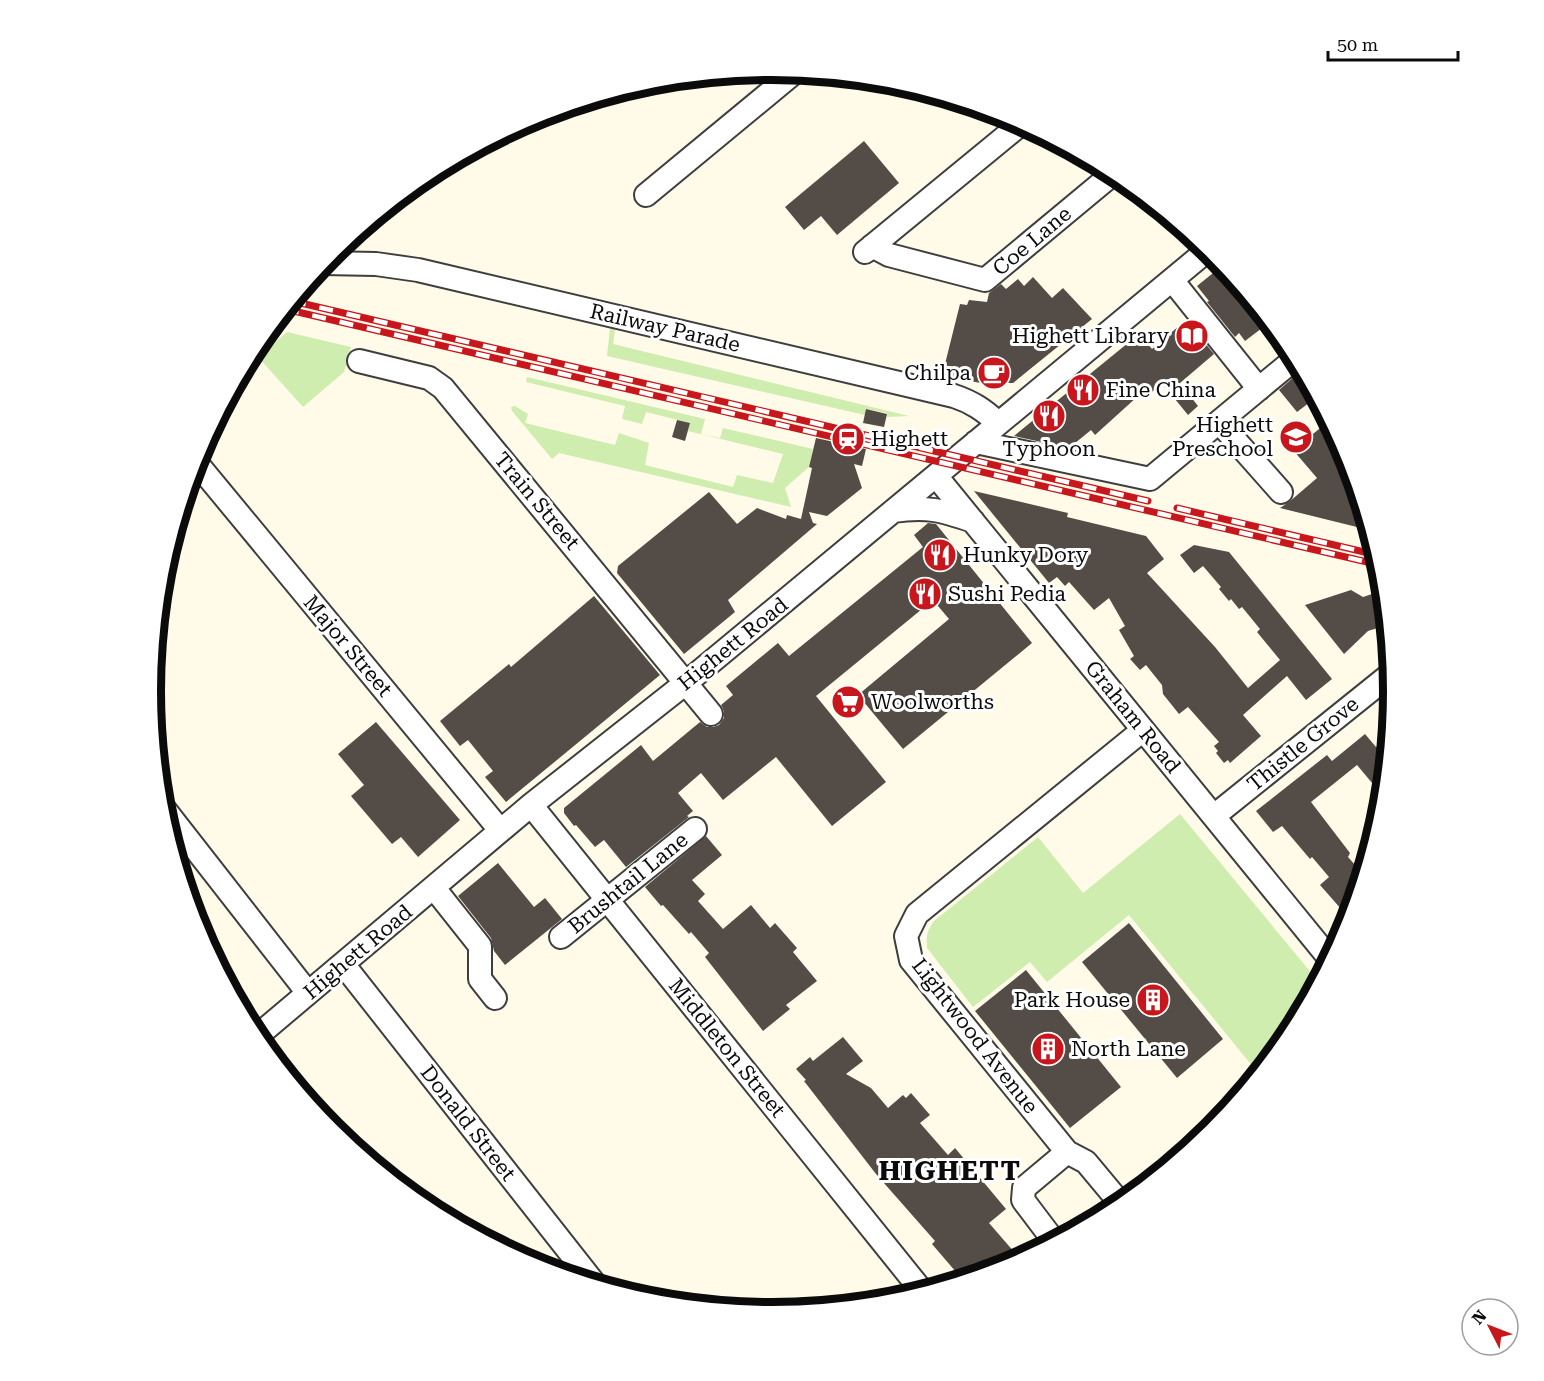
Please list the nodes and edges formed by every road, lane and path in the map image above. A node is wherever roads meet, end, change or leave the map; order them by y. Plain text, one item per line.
1 (785, 80) edge
2 (1014, 130) edge
3 (1106, 179) edge
4 (646, 195) dead end
5 (1201, 255) edge
6 (335, 263) edge
7 (1172, 280) junction
8 (359, 361) dead end
9 (1288, 364) edge
10 (1259, 389) junction
11 (1220, 422) junction
12 (998, 423) junction
13 (976, 442) junction
14 (203, 470) edge
15 (936, 476) junction
16 (1281, 492) dead end
17 (892, 511) junction
18 (973, 522) junction
19 (1383, 679) edge
20 (687, 682) junction
21 (711, 714) dead end
22 (1143, 730) junction
23 (531, 805) junction
24 (1214, 816) junction
25 (176, 824) edge
26 (500, 830) junction
27 (695, 830) dead end
28 (434, 888) junction
29 (608, 900) junction
30 (561, 937) dead end
31 (1324, 951) edge
32 (343, 964) junction
33 (308, 993) junction
34 (495, 998) dead end
35 (264, 1030) edge
36 (1067, 1152) junction
37 (1115, 1196) edge
38 (1049, 1234) edge
39 (585, 1272) edge
40 (916, 1284) edge

1 - 4 street
2 - 3 street, Coe Lane
5 - 7 street, Highett Road
6 - 12 street, Railway Parade
7 - 10 street
7 - 12 street, Highett Road
8 - 20 street, Train Street
9 - 10 street
10 - 11 street
11 - 13 street
11 - 16 street
12 - 13 street, Highett Road
13 - 15 street, Highett Road
14 - 26 street, Major Street
15 - 17 street, Highett Road
15 - 18 street, Graham Road
17 - 18 street
17 - 20 street, Highett Road
18 - 22 street, Graham Road
19 - 24 street, Thistle Grove
20 - 21 street, Train Street
20 - 23 street, Highett Road
22 - 24 street, Graham Road
22 - 36 street, Lightwood Avenue
23 - 26 street, Highett Road
23 - 29 street, Middleton Street
24 - 31 street, Graham Road
25 - 33 street
26 - 28 street, Highett Road
27 - 29 street, Brushtail Lane
28 - 32 street, Highett Road
28 - 34 street
29 - 30 street, Brushtail Lane
29 - 40 street, Middleton Street
32 - 33 street, Highett Road
32 - 39 street, Donald Street
33 - 35 street, Highett Road
36 - 37 street, Lightwood Avenue
36 - 38 street

